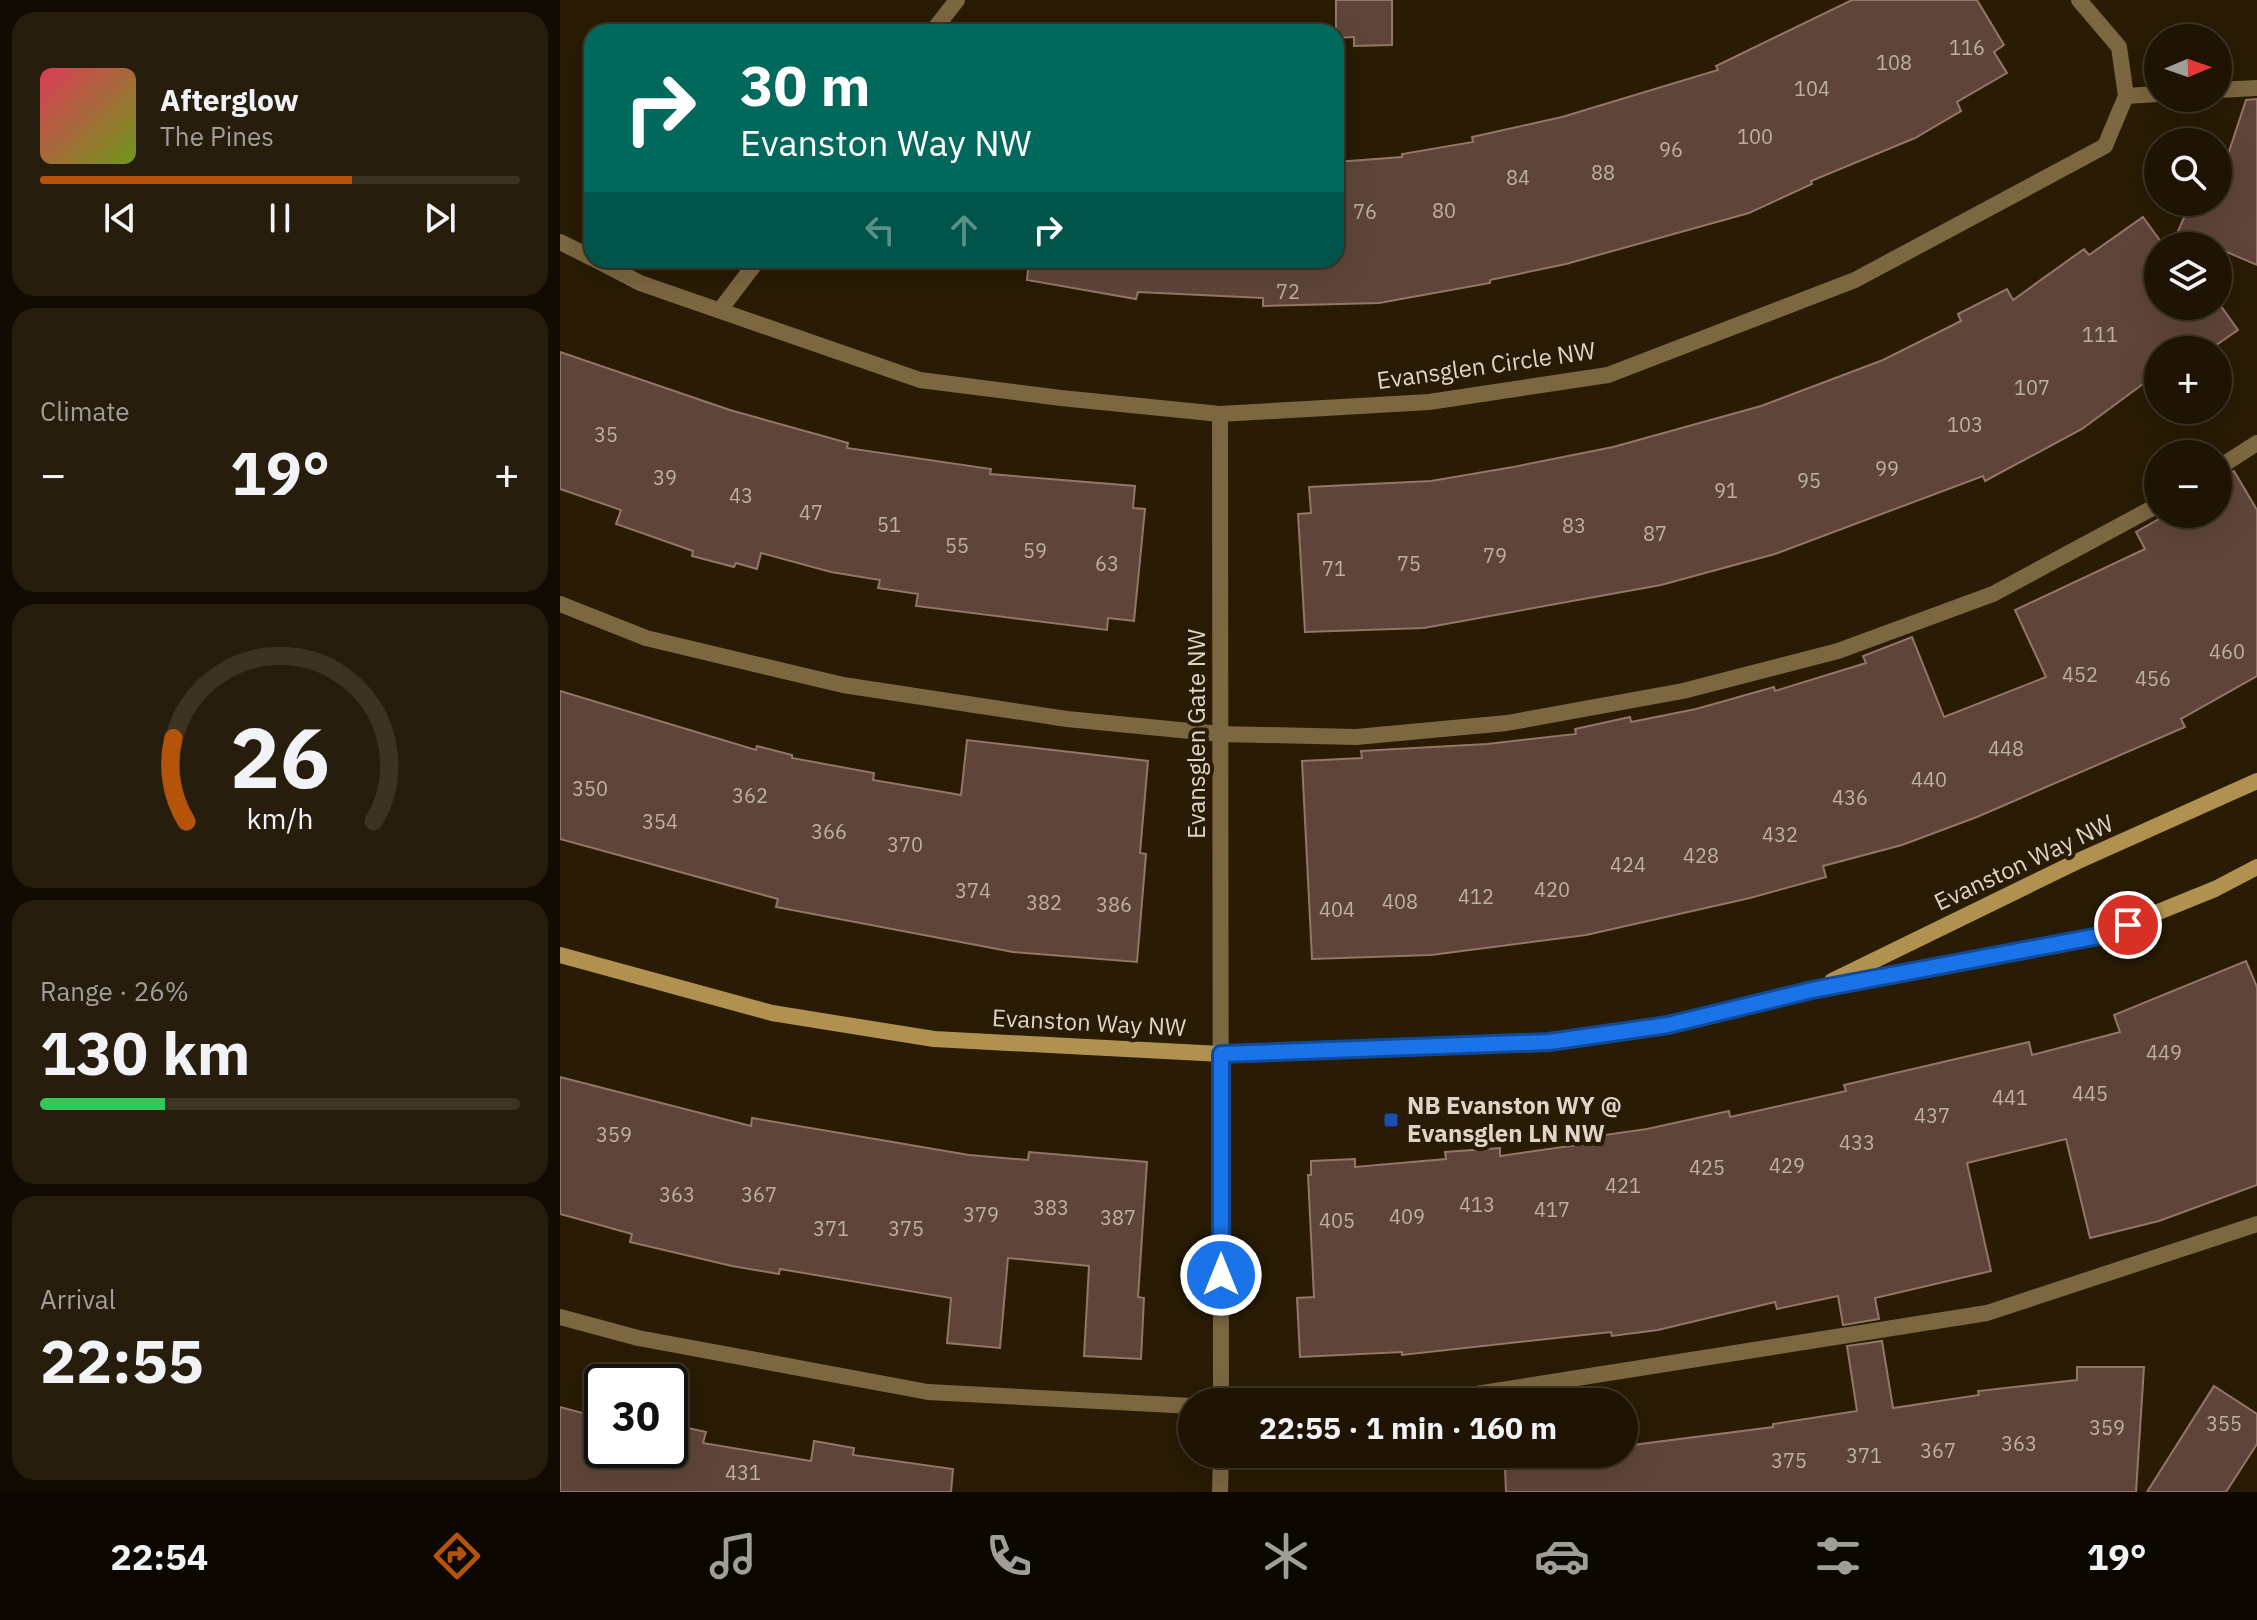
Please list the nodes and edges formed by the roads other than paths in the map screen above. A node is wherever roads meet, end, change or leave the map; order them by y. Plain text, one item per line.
1 (957, 0) edge
2 (2079, 0) edge
3 (938, 24) edge
4 (2257, 88) edge
5 (2232, 89) edge
6 (2144, 95) edge
7 (2126, 96) junction
8 (560, 242) edge
9 (584, 254) edge
10 (611, 268) edge
11 (752, 268) edge
12 (720, 310) junction
13 (1220, 414) junction
14 (2257, 443) edge
15 (2232, 459) edge
16 (2144, 513) edge
17 (560, 604) edge
18 (1221, 734) junction
19 (2257, 781) edge
20 (2257, 867) edge
21 (560, 955) edge
22 (1812, 990) junction
23 (1221, 1054) junction
24 (2257, 1224) edge
25 (560, 1317) edge
26 (1221, 1388) edge
27 (1514, 1388) edge
28 (1178, 1405) edge
29 (1221, 1468) edge
30 (1220, 1492) edge

1 - 3 street
2 - 7 street
4 - 5 street
6 - 7 street
7 - 13 street, Evansglen Circle NW
8 - 9 street, Evansglen Circle NW
10 - 12 street, Evansglen Circle NW
11 - 12 street
12 - 13 street, Evansglen Circle NW
13 - 18 street, Evansglen Gate NW
14 - 15 street
16 - 18 street
17 - 18 street
18 - 23 street, Evansglen Gate NW
19 - 22 street, Evanston Way NW
20 - 22 street, Evanston Way NW
21 - 23 street, Evanston Way NW
22 - 23 street, Evanston Way NW
23 - 26 street, Evansglen Gate NW
24 - 27 street
25 - 28 street
29 - 30 street

